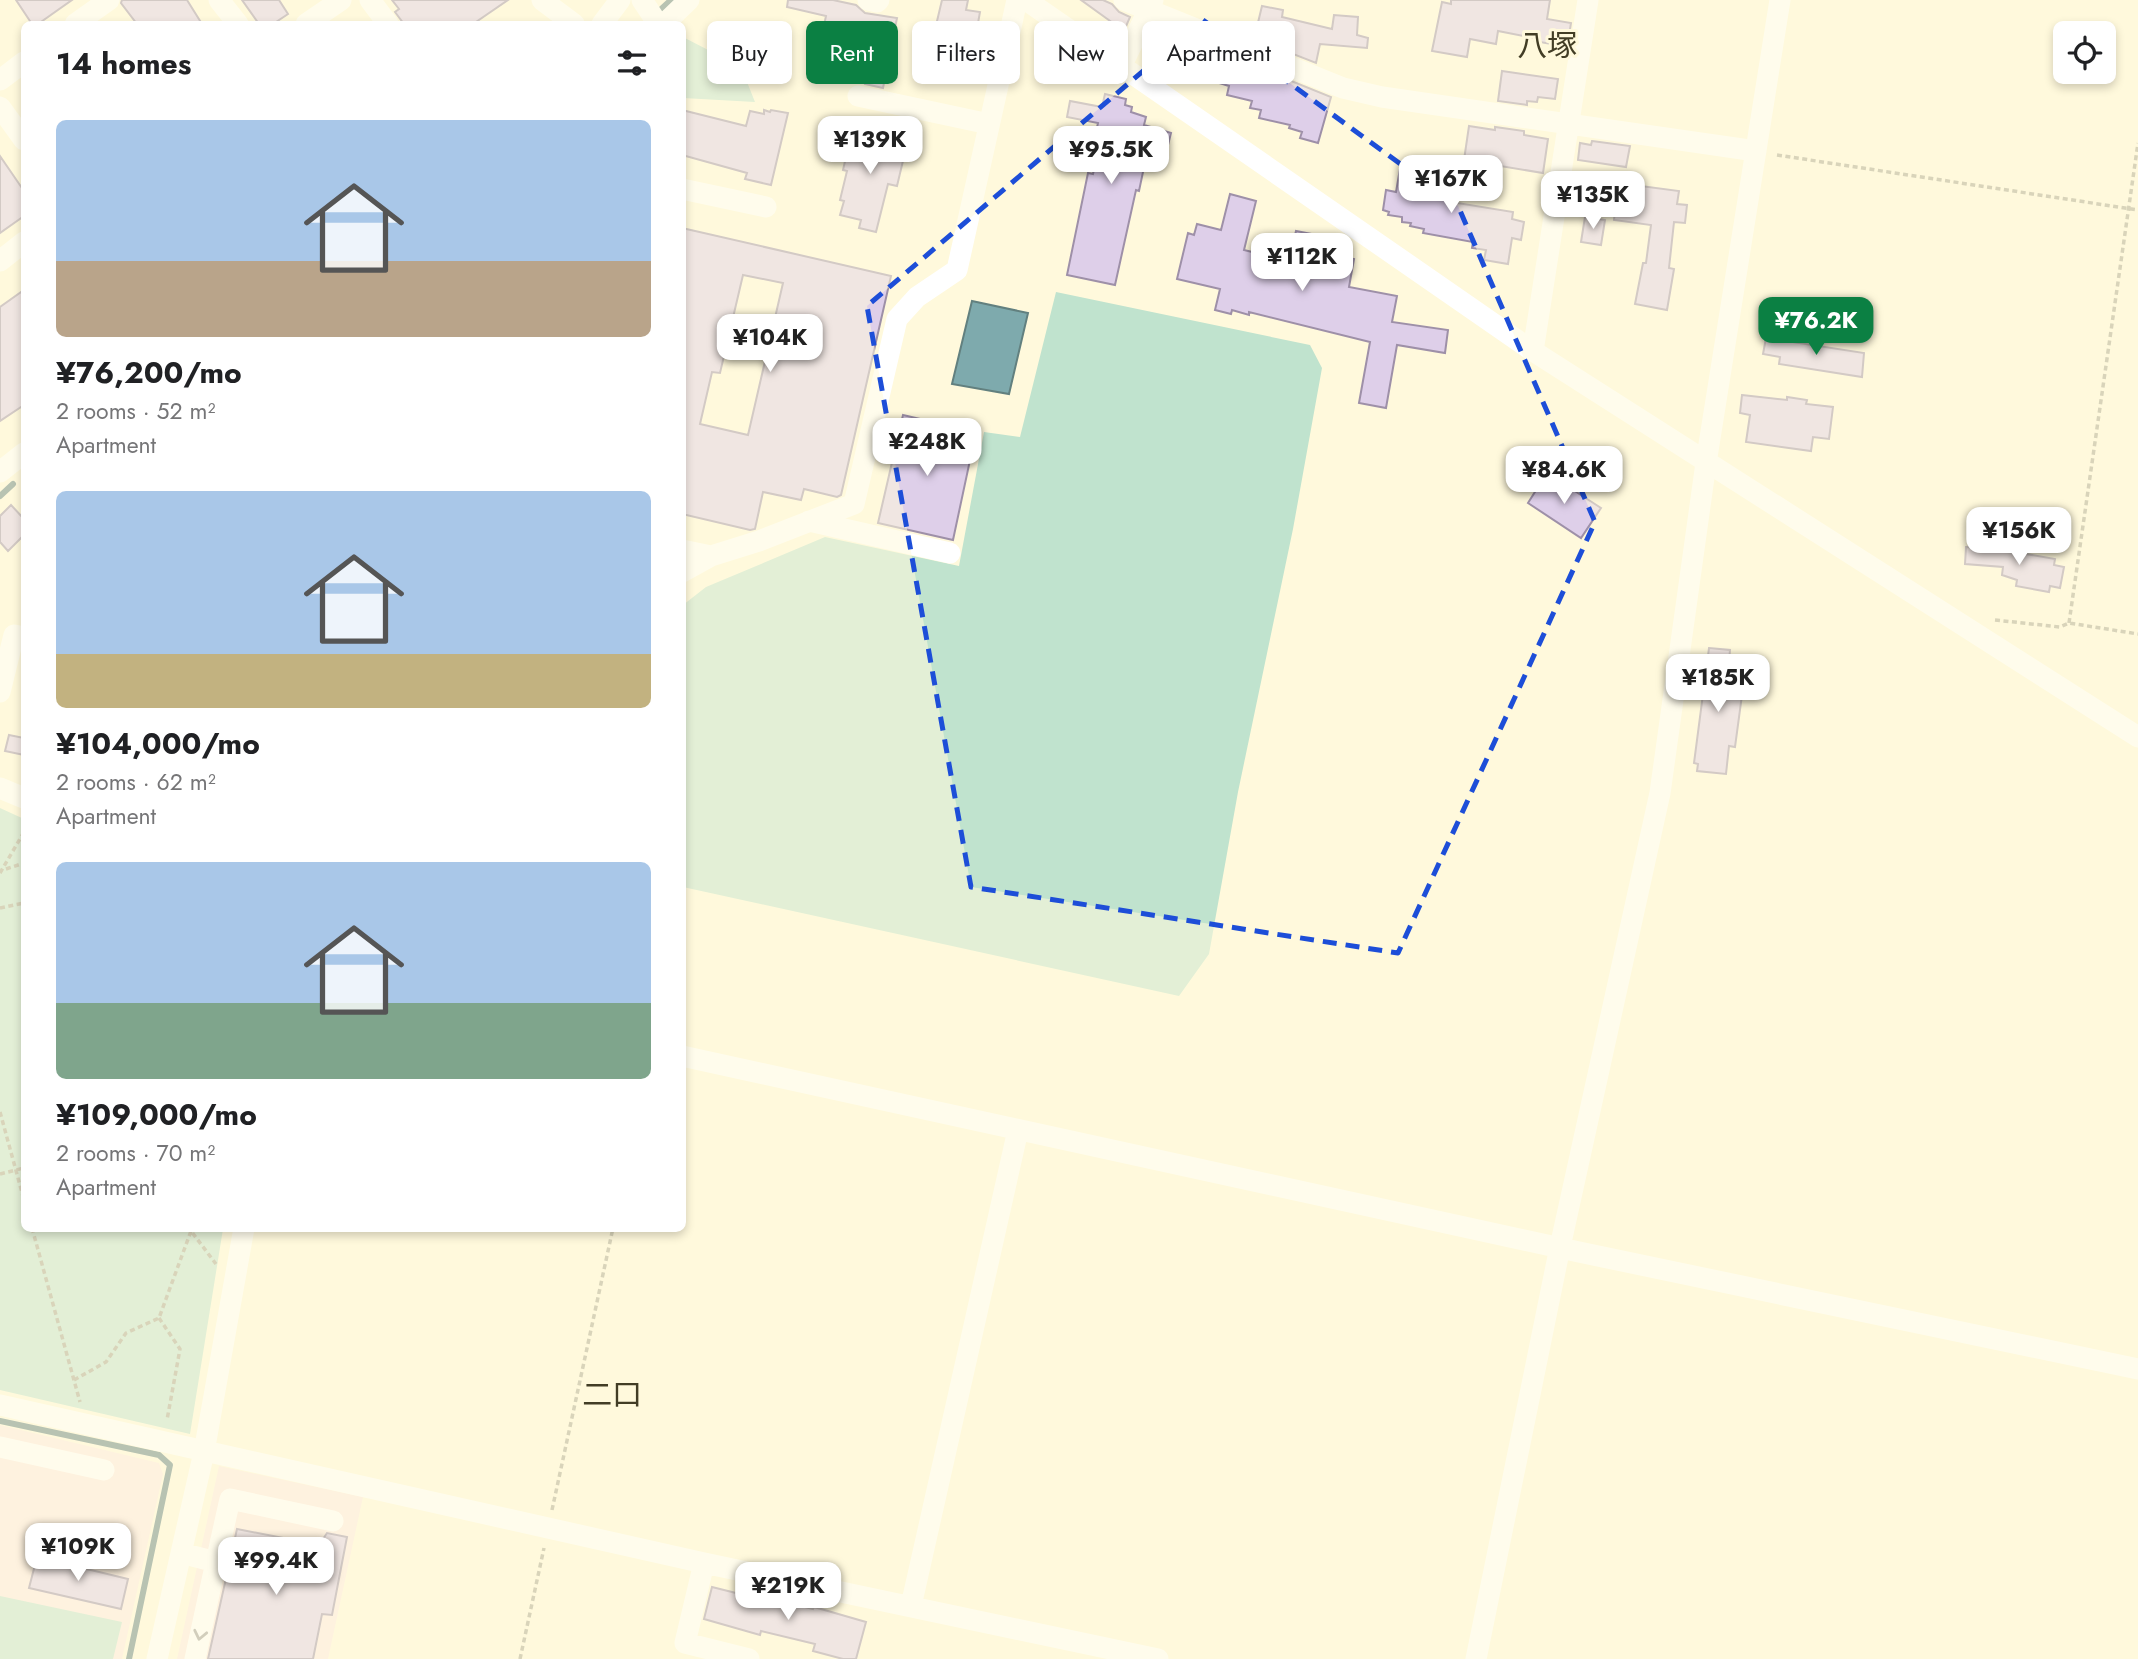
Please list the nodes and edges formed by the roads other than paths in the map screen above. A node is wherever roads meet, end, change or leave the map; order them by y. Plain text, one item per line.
1 (109, 0) edge
2 (219, 0) edge
3 (341, 0) edge
4 (370, 0) edge
5 (542, 0) edge
6 (620, 0) edge
7 (642, 0) edge
8 (690, 0) edge
9 (868, 0) edge
10 (878, 0) edge
11 (1017, 0) edge
12 (1026, 0) edge
13 (1124, 0) edge
14 (1588, 0) edge
15 (1780, 0) edge
16 (1151, 5) edge
17 (83, 21) edge
18 (236, 21) edge
19 (310, 21) edge
20 (386, 21) edge
21 (570, 21) edge
22 (604, 21) edge
23 (656, 21) edge
24 (667, 21) edge
25 (1056, 21) edge
26 (1128, 52) edge
27 (21, 64) edge
28 (1128, 71) edge
29 (0, 80) edge
30 (858, 96) dead end
31 (0, 107) edge
32 (989, 124) junction
33 (1569, 124) junction
34 (21, 136) edge
35 (1756, 151) junction
36 (686, 190) edge
37 (765, 207) dead end
38 (21, 244) edge
39 (0, 261) edge
40 (1533, 351) junction
41 (1706, 463) junction
42 (809, 521) junction
43 (686, 551) edge
44 (950, 553) dead end
45 (711, 556) junction
46 (686, 570) edge
47 (21, 636) edge
48 (0, 692) edge
49 (2138, 737) edge
50 (0, 788) edge
51 (21, 797) edge
52 (686, 1057) edge
53 (1018, 1130) junction
54 (243, 1232) edge
55 (1560, 1247) junction
56 (2138, 1369) edge
57 (0, 1405) edge
58 (0, 1447) edge
59 (204, 1452) junction
60 (104, 1470) dead end
61 (333, 1521) dead end
62 (181, 1553) junction
63 (216, 1562) junction
64 (704, 1563) junction
65 (911, 1606) junction
66 (681, 1651) edge
67 (157, 1659) edge
68 (195, 1659) edge
69 (746, 1659) edge
70 (1158, 1659) edge
71 (1476, 1659) edge

1 - 17 street
2 - 18 street
3 - 19 street
4 - 20 street
5 - 21 street
6 - 22 street
7 - 23 street
8 - 24 street
9 - 10 street
11 - 32 street
12 - 25 street
13 - 16 street
14 - 33 street
15 - 35 street
16 - 26 street
16 - 33 street
27 - 29 street
28 - 40 street
30 - 32 street
31 - 34 street
32 - 42 street
33 - 35 street
33 - 40 street
35 - 41 street
36 - 37 street
38 - 39 street
40 - 41 street
41 - 49 street
41 - 55 street
42 - 44 street
42 - 45 street
43 - 45 street
45 - 46 street
47 - 48 street
50 - 51 street
52 - 53 street
53 - 55 street
53 - 65 street
54 - 59 street
55 - 56 street
55 - 71 street
57 - 59 street
58 - 60 street
59 - 62 street
59 - 64 street
61 - 63 street
62 - 63 street
62 - 67 street
63 -> 68 street
64 - 65 street
64 - 66 street
65 - 70 street
66 - 69 street

